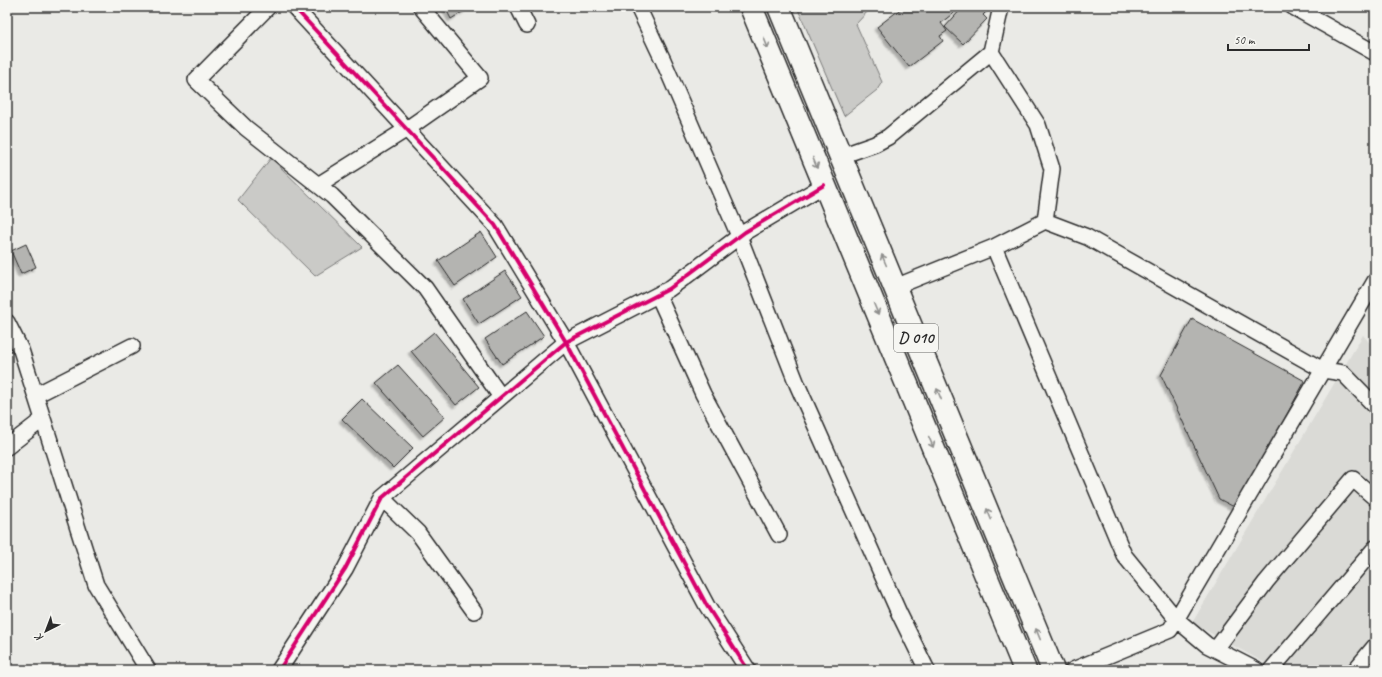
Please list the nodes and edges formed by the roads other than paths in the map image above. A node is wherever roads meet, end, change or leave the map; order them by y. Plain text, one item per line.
1 (268, 7) edge
2 (294, 7) edge
3 (422, 7) edge
4 (518, 7) edge
5 (638, 7) edge
6 (751, 7) edge
7 (779, 7) edge
8 (1001, 7) edge
9 (1292, 7) edge
10 (527, 25) dead end
11 (991, 52) junction
12 (1375, 53) edge
13 (407, 129) junction
14 (841, 156) junction
15 (318, 185) junction
16 (824, 185) junction
17 (1046, 221) junction
18 (739, 236) junction
19 (994, 247) junction
20 (1375, 282) edge
21 (895, 287) junction
22 (658, 295) junction
23 (7, 322) edge
24 (566, 342) junction
25 (132, 346) dead end
26 (1323, 370) junction
27 (36, 395) junction
28 (501, 397) junction
29 (1375, 406) edge
30 (43, 419) junction
31 (7, 447) edge
32 (382, 498) junction
33 (1375, 498) edge
34 (779, 535) dead end
35 (1375, 548) edge
36 (474, 611) dead end
37 (1176, 618) junction
38 (1375, 646) edge
39 (1216, 649) junction
40 (1241, 666) edge
41 (148, 670) edge
42 (279, 670) edge
43 (748, 670) edge
44 (927, 670) edge
45 (1025, 670) edge
46 (1053, 670) edge
47 (1073, 670) edge
48 (1256, 670) edge
49 (1271, 670) edge
50 (1355, 670) edge

1 - 15 street
2 - 13 street
3 - 13 street
4 - 10 street
5 - 18 street
6 -> 16 highway, D 010
7 - 14 highway, D 010
8 - 11 street
9 - 12 street
11 - 14 street
11 - 17 street
13 - 15 street
13 - 24 street
21 -> 14 highway, D 010
15 - 28 street
16 - 18 street
16 -> 45 highway, D 010
17 - 19 street
17 - 26 street
18 - 22 street
18 - 44 street
19 - 21 street
19 - 37 street
20 - 26 street
46 -> 21 highway, D 010
22 - 24 street
22 - 34 street
23 - 27 street
24 - 28 street
24 - 43 street
25 - 27 street
26 - 29 street
26 - 37 street
27 - 30 street
28 - 32 street
30 - 31 street
30 - 41 street
32 - 36 street
32 - 42 street
33 - 39 street
35 - 49 street
37 - 39 street
37 - 47 street
38 - 50 street
39 - 40 street
40 - 48 street

